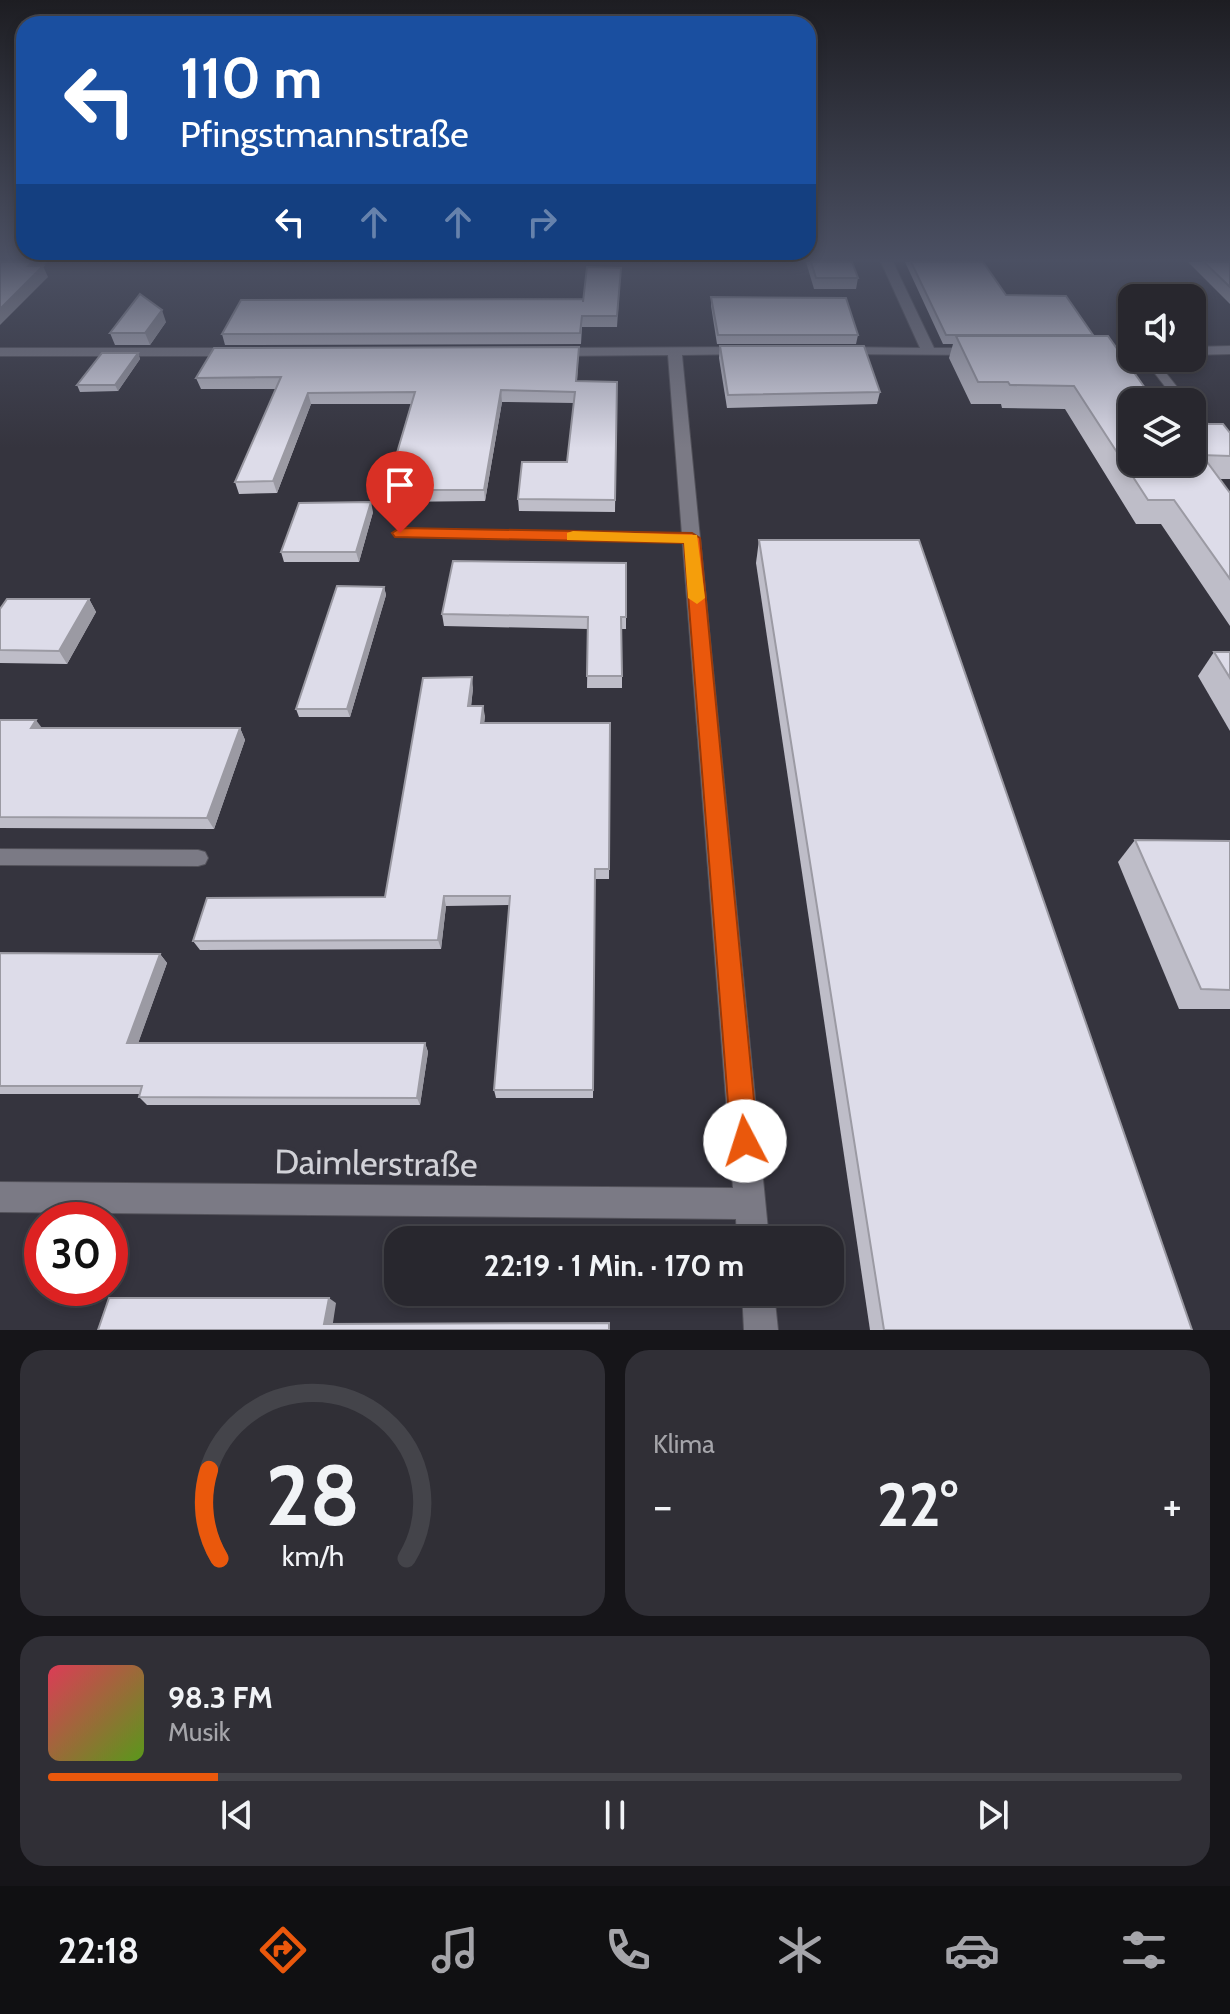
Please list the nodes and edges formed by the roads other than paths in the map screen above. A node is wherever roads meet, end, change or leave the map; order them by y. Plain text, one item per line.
1 (916, 324) edge
2 (1230, 350) edge
3 (754, 351) edge
4 (832, 351) edge
5 (1074, 351) edge
6 (1118, 351) edge
7 (1206, 351) edge
8 (0, 352) edge
9 (245, 352) edge
10 (532, 352) edge
11 (675, 352) junction
12 (929, 352) junction
13 (987, 352) edge
14 (1159, 372) edge
15 (1172, 388) edge
16 (1206, 431) edge
17 (1230, 451) edge
18 (400, 533) dead end
19 (692, 538) junction
20 (0, 857) edge
21 (198, 858) dead end
22 (0, 1197) edge
23 (750, 1204) junction
24 (752, 1226) edge
25 (759, 1306) edge
26 (761, 1330) edge

1 - 12 street
2 - 7 street
3 - 11 street
4 - 12 street
5 - 6 street
8 - 9 street
10 - 11 street
11 - 19 street
12 - 13 street
14 - 15 lane
16 - 17 lane
18 - 19 lane
19 - 23 street
20 - 21 lane
22 - 23 street, Daimlerstraße
23 - 24 street
25 - 26 street

